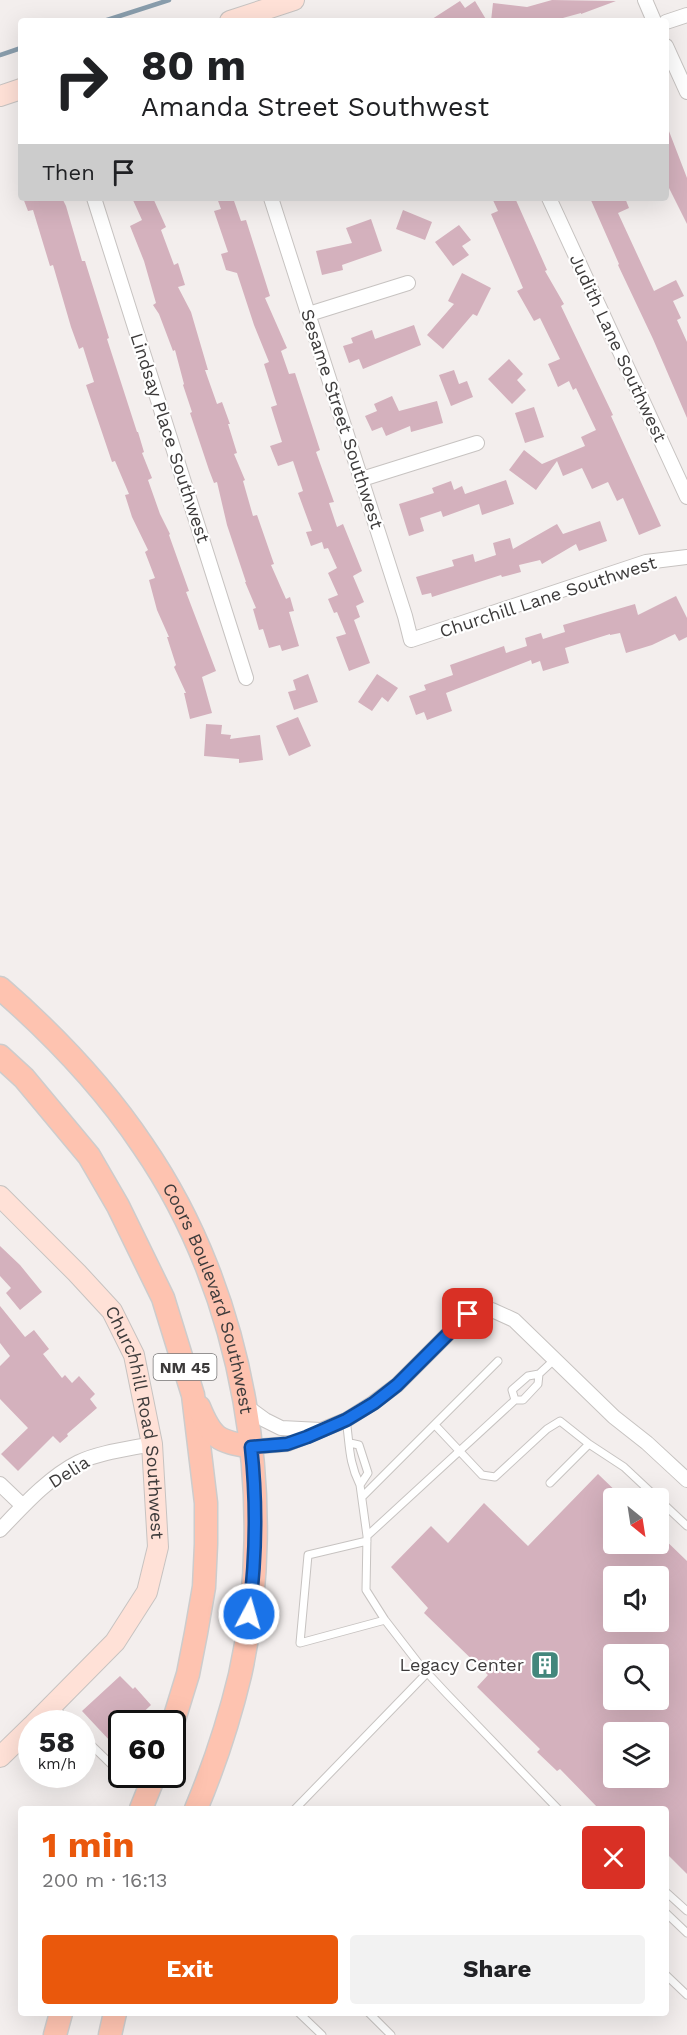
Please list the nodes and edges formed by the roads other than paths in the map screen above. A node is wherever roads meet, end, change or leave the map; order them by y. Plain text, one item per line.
1 (294, 0) edge
2 (645, 0) edge
3 (687, 15) edge
4 (239, 18) edge
5 (653, 18) edge
6 (669, 21) edge
7 (669, 53) edge
8 (18, 90) edge
9 (687, 92) edge
10 (0, 96) edge
11 (95, 201) edge
12 (273, 201) edge
13 (550, 201) edge
14 (408, 283) dead end
15 (309, 314) junction
16 (477, 443) dead end
17 (362, 479) junction
18 (687, 497) edge
19 (687, 557) edge
20 (411, 640) joint
21 (246, 678) dead end
22 (0, 988) edge
23 (0, 1056) edge
24 (0, 1196) edge
25 (554, 1360) junction
26 (498, 1361) dead end
27 (539, 1374) junction
28 (193, 1395) junction
29 (515, 1400) junction
30 (246, 1406) junction
31 (346, 1420) junction
32 (435, 1425) junction
33 (321, 1430) junction
34 (350, 1443) junction
35 (152, 1444) junction
36 (589, 1444) junction
37 (251, 1447) junction
38 (460, 1450) junction
39 (687, 1480) edge
40 (550, 1483) dead end
41 (0, 1484) edge
42 (360, 1485) junction
43 (362, 1497) junction
44 (23, 1506) junction
45 (687, 1526) edge
46 (0, 1530) edge
47 (367, 1538) junction
48 (385, 1620) junction
49 (427, 1673) junction
50 (52, 1705) junction
51 (47, 1710) edge
52 (57, 1710) edge
53 (177, 1710) edge
54 (18, 1740) edge
55 (96, 1750) edge
56 (0, 1758) edge
57 (108, 1761) edge
58 (149, 1788) edge
59 (142, 1806) edge
60 (197, 1806) edge
61 (298, 1806) edge
62 (555, 1806) edge
63 (669, 1895) edge
64 (687, 1911) edge
65 (669, 1916) edge
66 (687, 1921) edge
67 (685, 1930) edge
68 (669, 1978) edge
69 (687, 1995) edge
70 (60, 2016) edge
71 (114, 2016) edge
72 (302, 2016) edge
73 (372, 2016) edge
74 (56, 2035) edge
75 (110, 2035) edge
76 (322, 2035) edge
77 (391, 2035) edge

1 - 4 street
2 - 5 street
3 - 6 street
7 - 9 street
8 - 10 street
11 - 21 street, Lindsay Place Southwest
12 - 15 street, Sesame Street Southwest
13 - 18 street, Judith Lane Southwest
14 - 15 street
15 - 17 street, Sesame Street Southwest
16 - 17 street
17 - 20 street, Sesame Street Southwest
19 - 20 street, Churchill Lane Southwest
22 - 30 main road, Coors Boulevard Southwest / NM 45
23 - 28 main road, NM 45
24 - 35 street, Churchhill Road Southwest
25 - 27 lane
25 - 31 street
25 - 39 street
26 - 32 lane
27 - 29 lane
27 - 29 lane
28 - 37 main road
28 - 53 main road, NM 45
29 - 38 lane
30 - 33 street
30 - 37 main road, Coors Boulevard Southwest / NM 45
31 - 33 street
31 - 34 lane
32 - 38 lane
32 - 43 lane
33 - 37 street
34 - 42 lane
34 - 42 lane
35 - 44 street, Delia
35 - 50 street, Churchhill Road Southwest
36 - 38 lane
36 - 40 lane
36 - 45 lane
37 - 60 main road, Coors Boulevard Southwest / NM 45
38 - 47 lane
41 - 44 street
42 - 43 lane
43 - 47 lane
44 - 46 street, Delia
47 - 48 lane
47 - 48 lane
48 - 49 lane
49 - 61 lane
49 - 62 lane
50 - 51 street, Churchhill Road Southwest
50 - 52 lane
54 - 56 street, Churchhill Road Southwest
55 - 57 lane
58 - 59 main road
63 - 64 lane
65 - 67 lane
66 - 67 lane
68 - 69 lane
70 - 74 main road
71 - 75 main road
72 - 76 lane
73 - 77 lane

